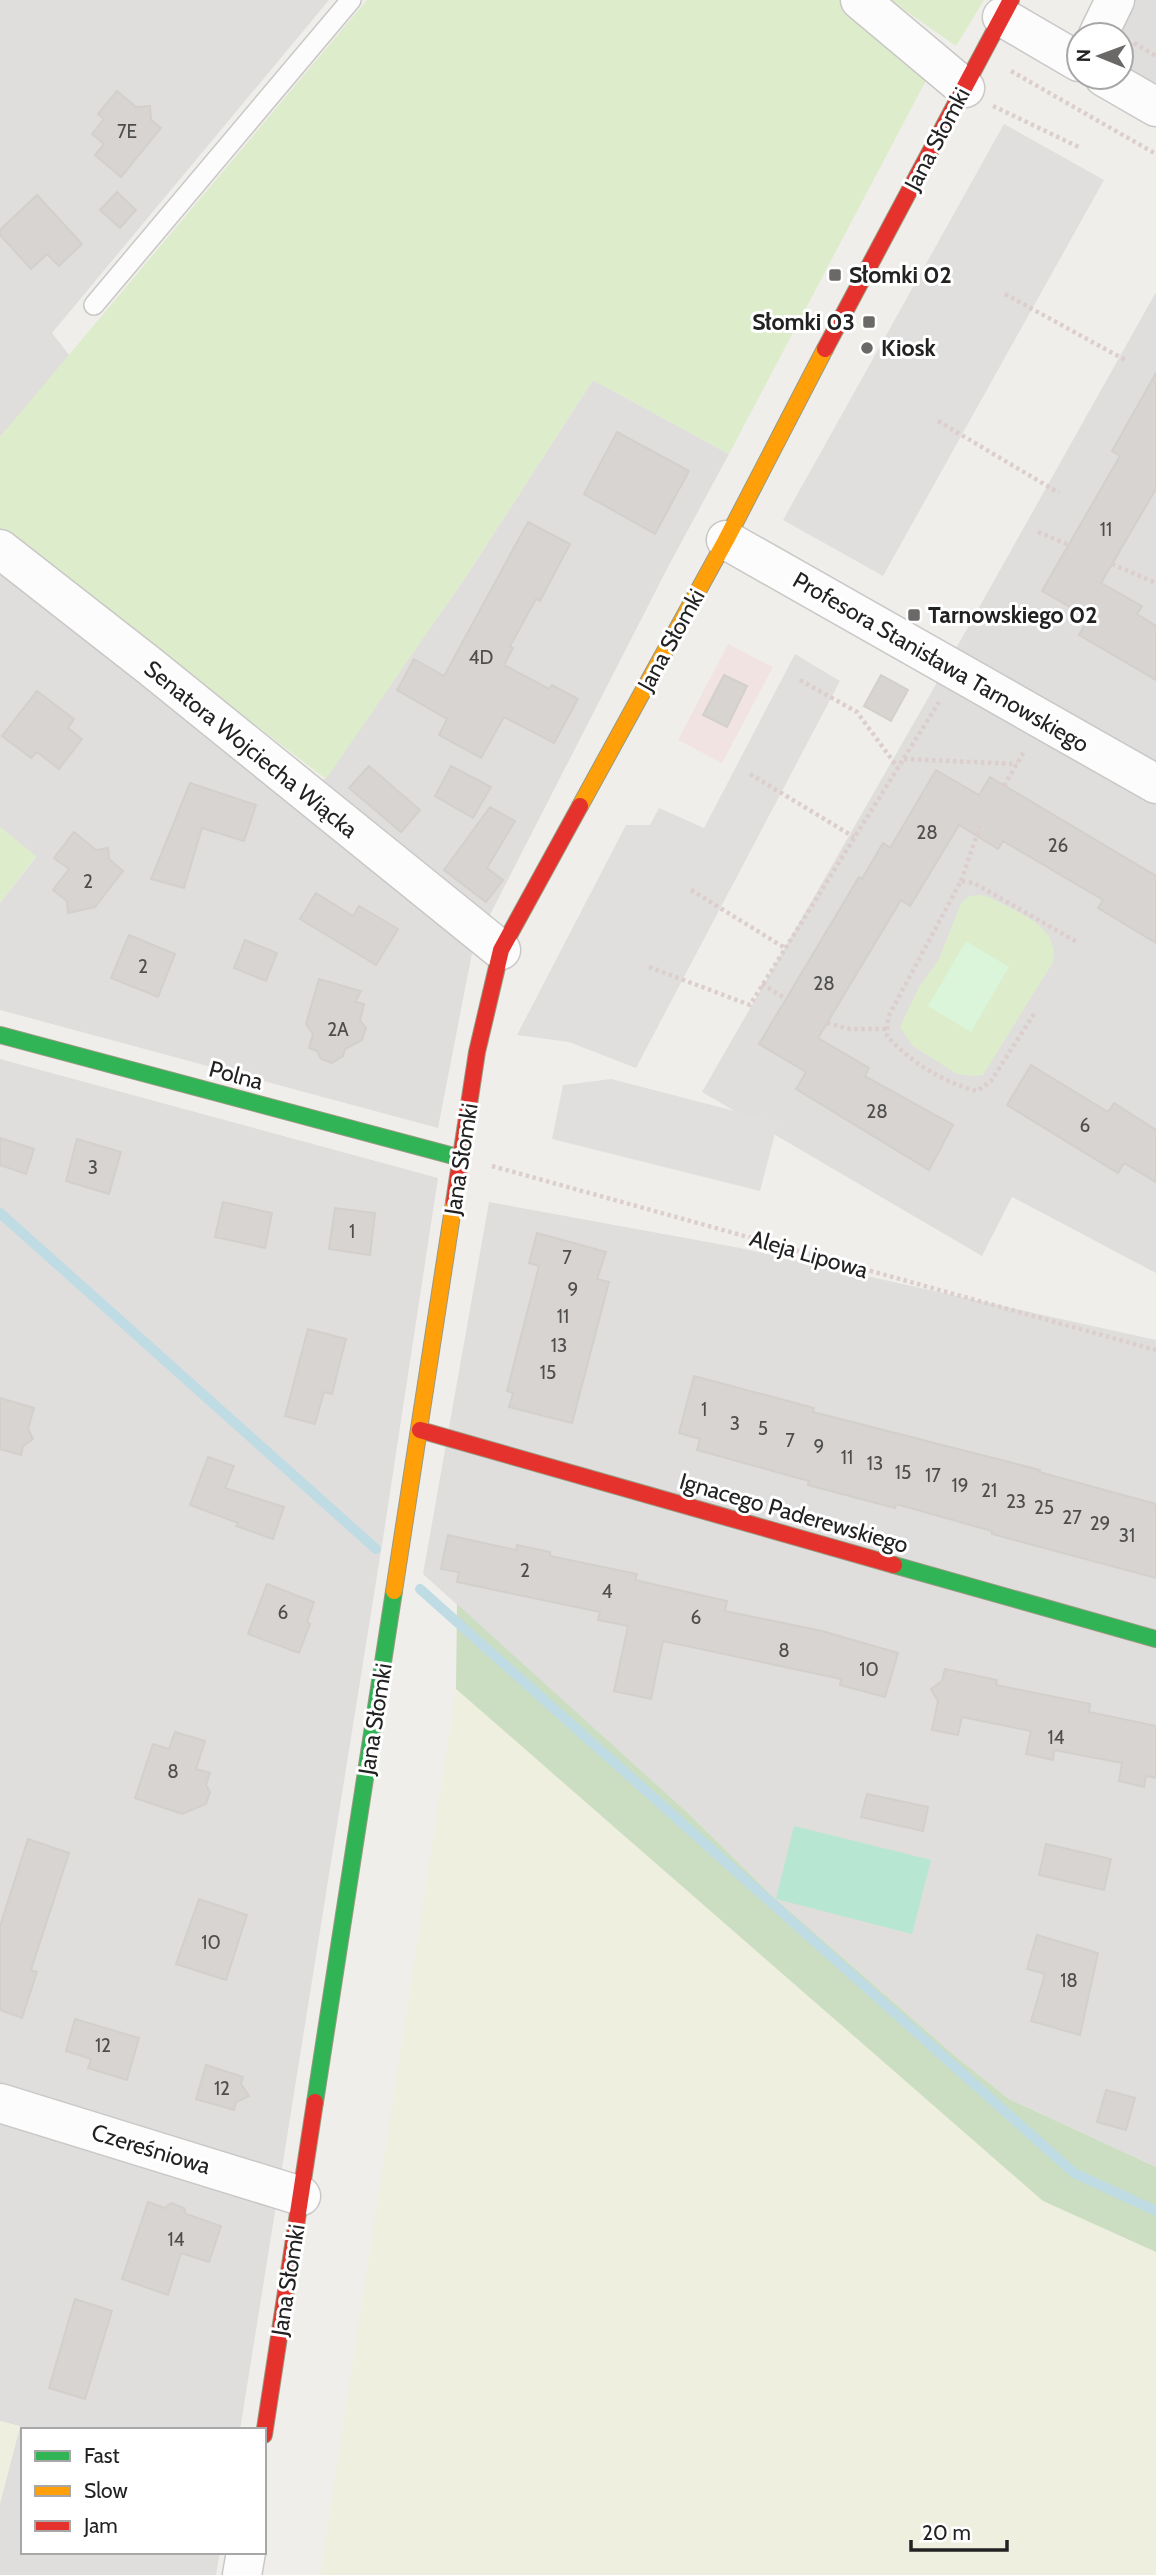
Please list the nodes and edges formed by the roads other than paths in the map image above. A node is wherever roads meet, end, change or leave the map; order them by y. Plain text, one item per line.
1 (351, 0) edge
2 (860, 0) edge
3 (1115, 0) edge
4 (1006, 8) edge
5 (1115, 21) edge
6 (1065, 52) edge
7 (1128, 91) edge
8 (974, 94) junction
9 (1156, 107) edge
10 (94, 305) dead end
11 (726, 540) junction
12 (0, 549) edge
13 (1156, 785) edge
14 (500, 950) junction
15 (0, 1035) edge
16 (461, 1158) junction
17 (419, 1430) junction
18 (1156, 1639) edge
19 (0, 2103) edge
20 (302, 2196) junction
21 (265, 2428) edge
22 (246, 2554) edge
23 (243, 2575) edge

1 - 10 lane
2 - 8 street
3 - 5 street
4 - 6 street
4 - 8 street, Jana Słomki
7 - 9 street
8 - 11 street, Jana Słomki
11 - 13 street, Profesora Stanisława Tarnowskiego
11 - 14 street, Jana Słomki
12 - 14 street, Senatora Wojciecha Wiącka
14 - 16 street, Jana Słomki
15 - 16 street, Polna
16 - 17 street, Jana Słomki
17 - 18 street, Ignacego Paderewskiego
17 - 20 street, Jana Słomki
19 - 20 street, Czereśniowa
20 - 21 street, Jana Słomki
22 - 23 street

